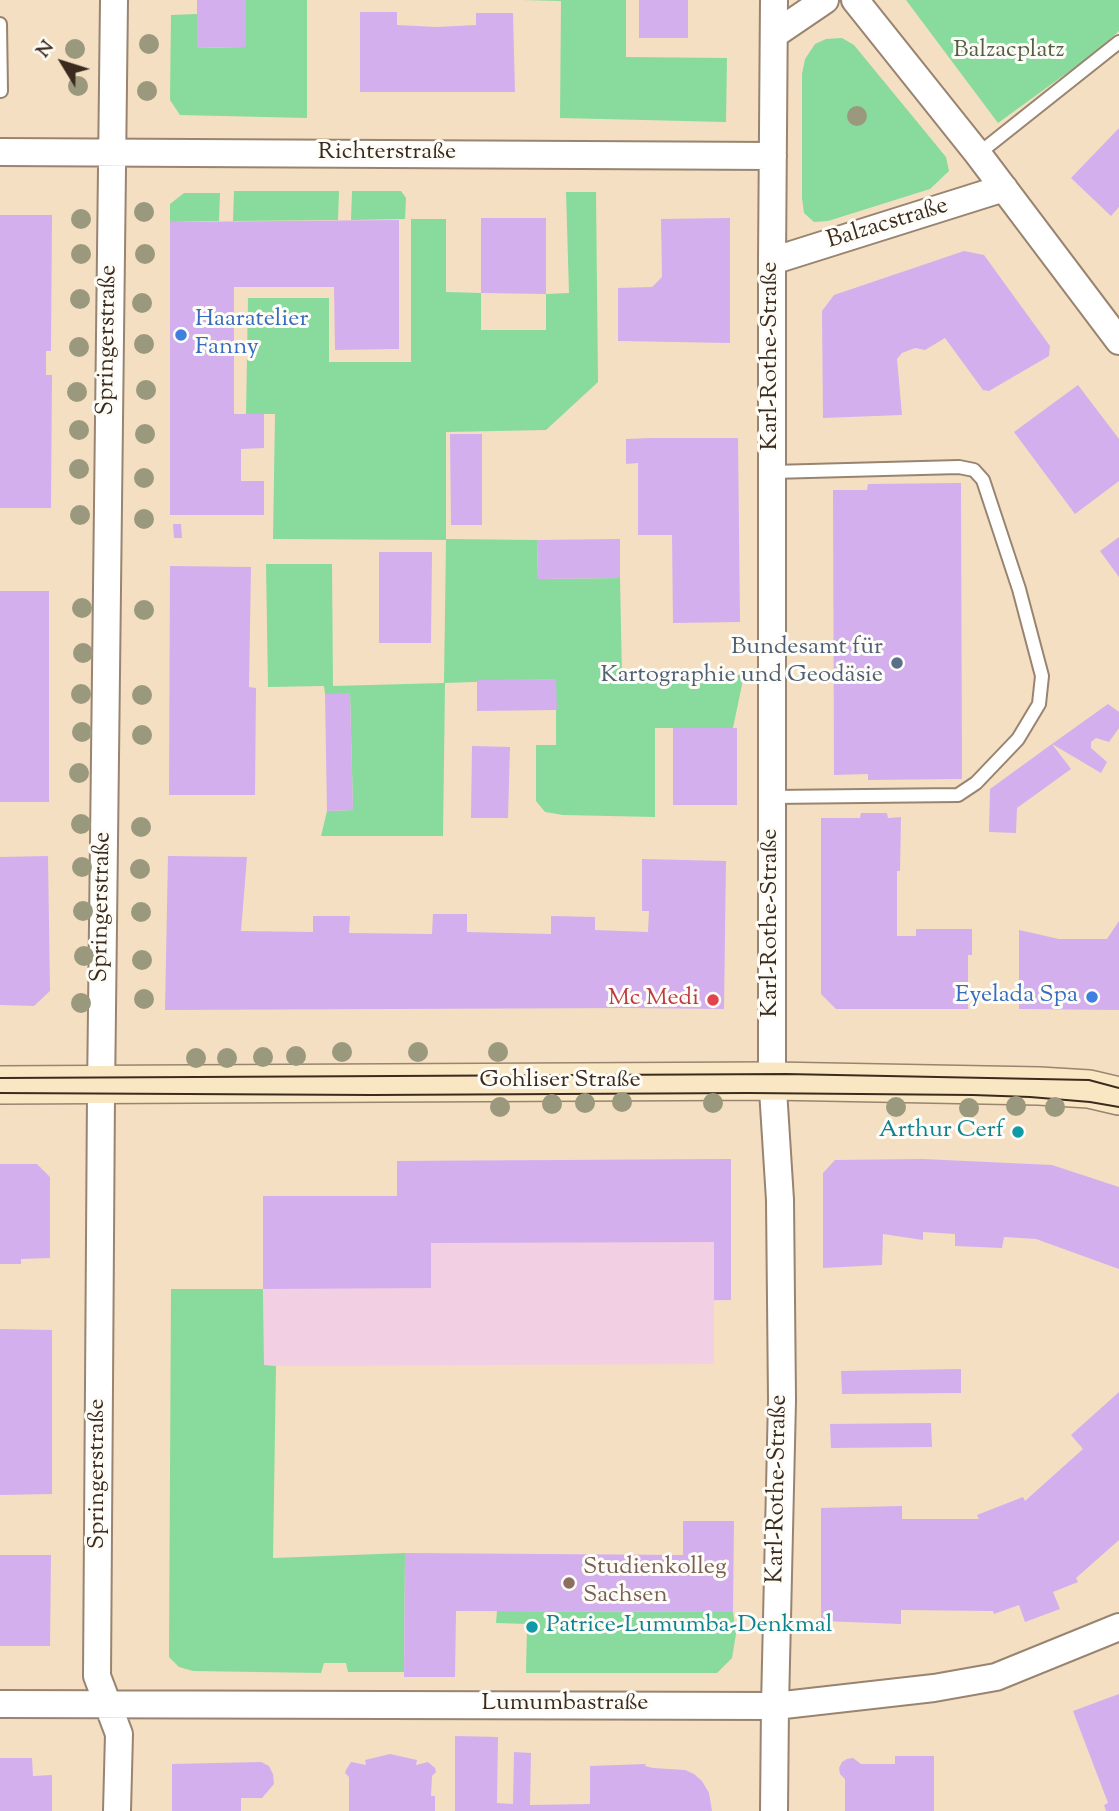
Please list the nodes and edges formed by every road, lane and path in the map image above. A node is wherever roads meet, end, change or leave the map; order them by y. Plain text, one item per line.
1 (114, 0) edge
2 (774, 0) edge
3 (825, 0) edge
4 (855, 0) edge
5 (0, 24) edge
6 (775, 34) junction
7 (1119, 42) edge
8 (1, 91) edge
9 (0, 152) edge
10 (111, 152) junction
11 (978, 154) junction
12 (773, 156) junction
13 (1004, 188) junction
14 (772, 261) junction
15 (1119, 341) edge
16 (772, 472) junction
17 (772, 797) junction
18 (772, 1081) junction
19 (0, 1085) edge
20 (101, 1085) junction
21 (1119, 1096) edge
22 (1119, 1627) edge
23 (0, 1704) edge
24 (106, 1704) junction
25 (775, 1706) junction
26 (117, 1811) edge
27 (774, 1811) edge

1 - 10 street, Springerstraße
2 - 6 street
3 - 6 street
4 - 11 street
5 - 8 lane
6 - 12 street, Karl-Rothe-Straße
7 - 11 lane
9 - 10 street, Richterstraße
10 - 12 street, Richterstraße
10 - 20 street, Springerstraße
11 - 13 street
12 - 14 street, Karl-Rothe-Straße
13 - 14 street, Balzacstraße
13 - 15 street
14 - 16 street, Karl-Rothe-Straße
16 - 17 street, Karl-Rothe-Straße
16 - 17 lane
17 - 18 street, Karl-Rothe-Straße
18 - 20 main road, Gohliser Straße
18 - 21 main road, Gohliser Straße
18 - 25 street, Karl-Rothe-Straße
19 - 20 main road, Gohliser Straße
20 - 24 street, Springerstraße
22 - 25 street, Lumumbastraße
23 - 24 street, Lumumbastraße
24 - 25 street, Lumumbastraße
24 - 26 street, Springerstraße
25 - 27 street, Karl-Rothe-Straße

